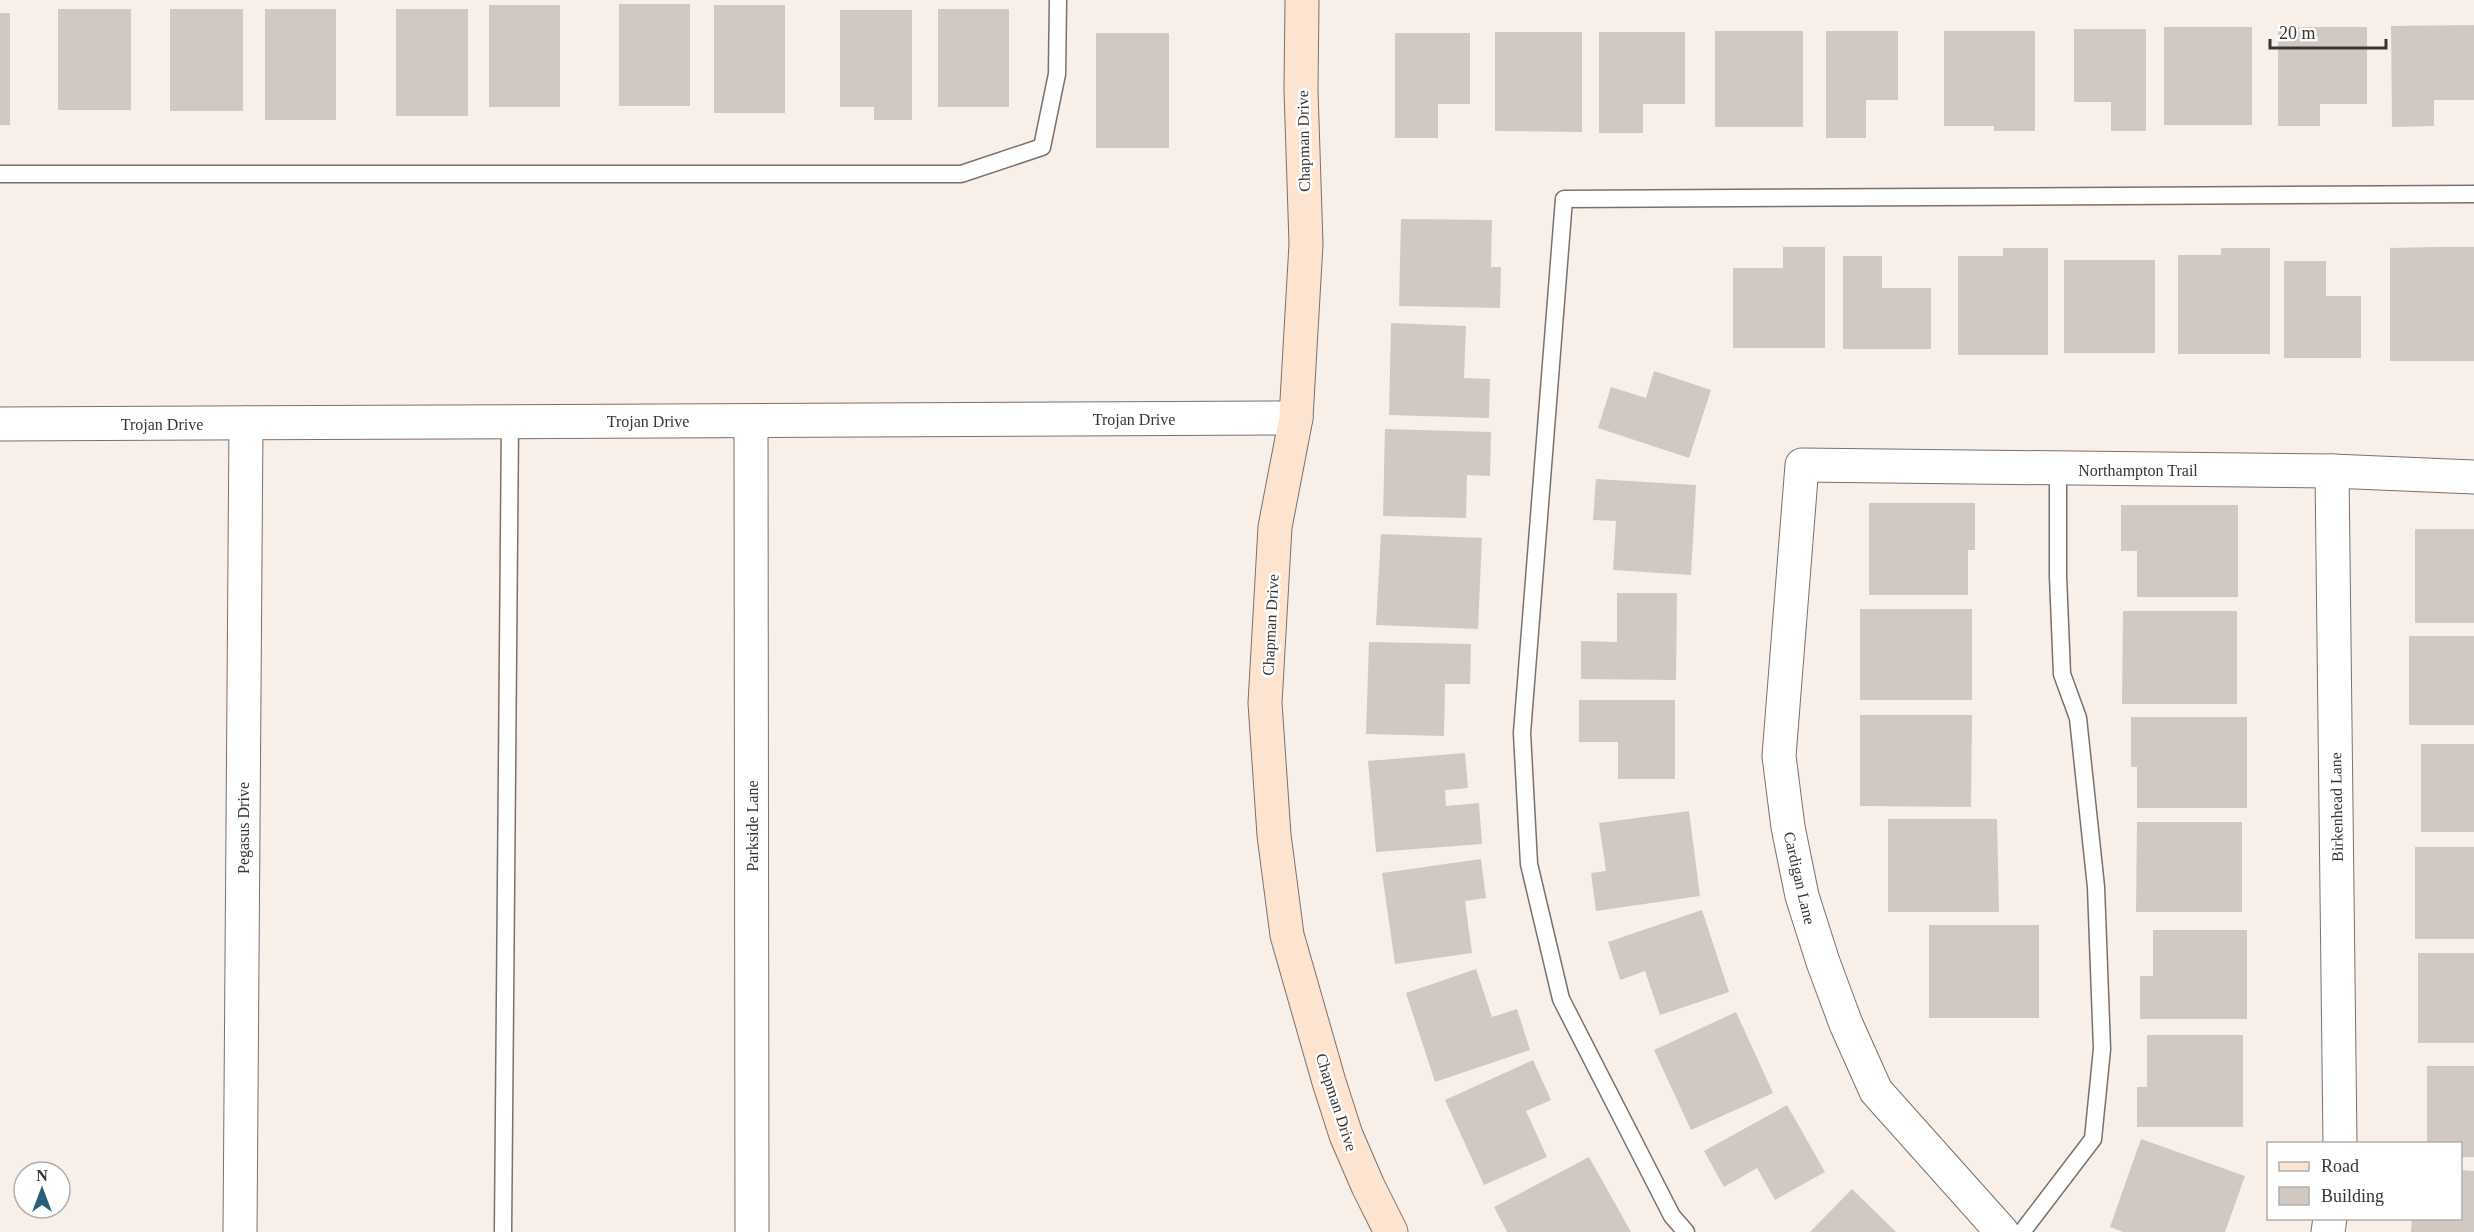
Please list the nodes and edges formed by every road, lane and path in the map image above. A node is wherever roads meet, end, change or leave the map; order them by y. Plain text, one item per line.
1 (1058, 0) edge
2 (1302, 0) edge
3 (0, 174) edge
4 (2474, 194) edge
5 (1296, 418) junction
6 (751, 421) junction
7 (510, 422) junction
8 (246, 423) junction
9 (0, 424) edge
10 (1802, 465) joint
11 (2058, 470) junction
12 (2332, 471) junction
13 (2474, 477) edge
14 (2340, 1142) edge
15 (240, 1232) edge
16 (503, 1232) edge
17 (752, 1232) edge
18 (1391, 1232) edge
19 (1686, 1232) edge
20 (2002, 1232) edge
21 (2022, 1232) edge

1 - 3 lane
2 - 5 street, Chapman Drive
4 - 19 lane
5 - 6 street, Trojan Drive
5 - 18 street, Chapman Drive
6 - 7 street, Trojan Drive
6 - 17 street, Parkside Lane
7 - 8 street, Trojan Drive
7 - 16 lane
8 - 9 street, Trojan Drive
8 - 15 street, Pegasus Drive
10 - 11 street, Northampton Trail
10 - 20 street, Cardigan Lane
11 - 12 street, Northampton Trail
11 - 21 lane
12 - 13 street, Northampton Trail
12 - 14 street, Birkenhead Lane

